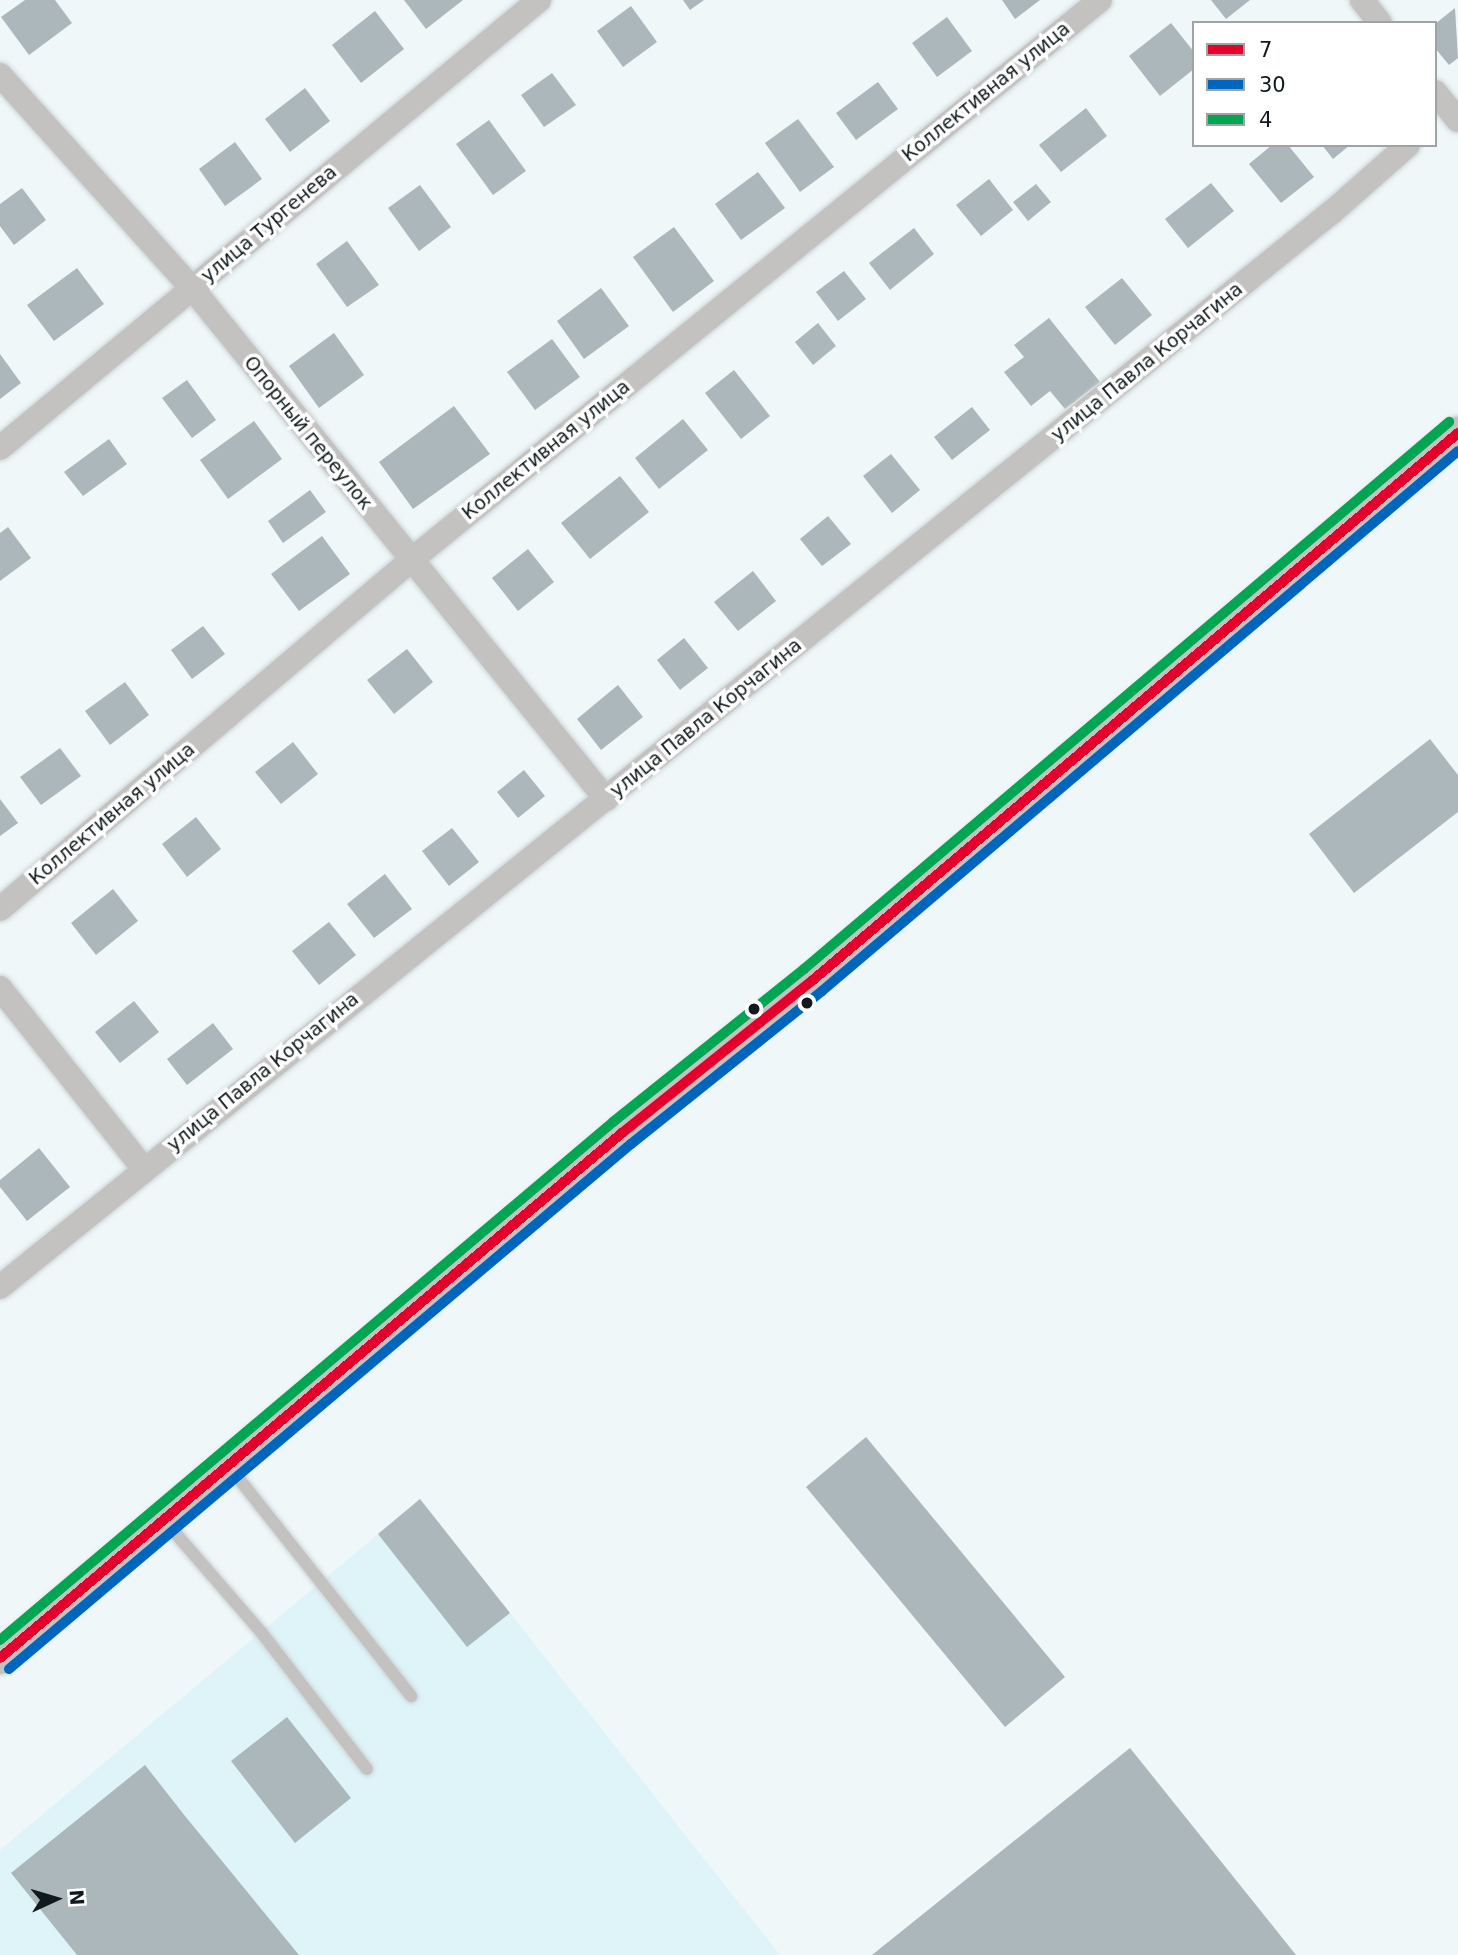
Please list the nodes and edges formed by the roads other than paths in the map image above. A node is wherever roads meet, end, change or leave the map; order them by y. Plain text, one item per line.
1 (539, 0) edge
2 (1100, 0) edge
3 (1362, 0) edge
4 (1378, 21) edge
5 (0, 75) edge
6 (1406, 147) edge
7 (192, 288) junction
8 (1458, 433) edge
9 (0, 448) edge
10 (410, 561) junction
11 (606, 799) junction
12 (0, 909) edge
13 (0, 988) edge
14 (143, 1168) junction
15 (0, 1287) edge
16 (228, 1465) junction
17 (163, 1520) junction
18 (0, 1658) edge
19 (411, 1696) dead end
20 (367, 1769) dead end

1 - 7 street, улица Тургенева
2 - 10 street, Коллективная улица
3 - 4 street
5 - 7 street, Опорный переулок
6 - 11 street, улица Павла Корчагина
7 - 9 street, улица Тургенева
7 - 10 street, Опорный переулок
8 - 16 street
10 - 11 street, Опорный переулок
10 - 12 street, Коллективная улица
11 - 14 street, улица Павла Корчагина
13 - 14 street
14 - 15 street, улица Павла Корчагина
16 - 17 street
16 - 19 lane
17 - 18 street
17 - 20 lane

